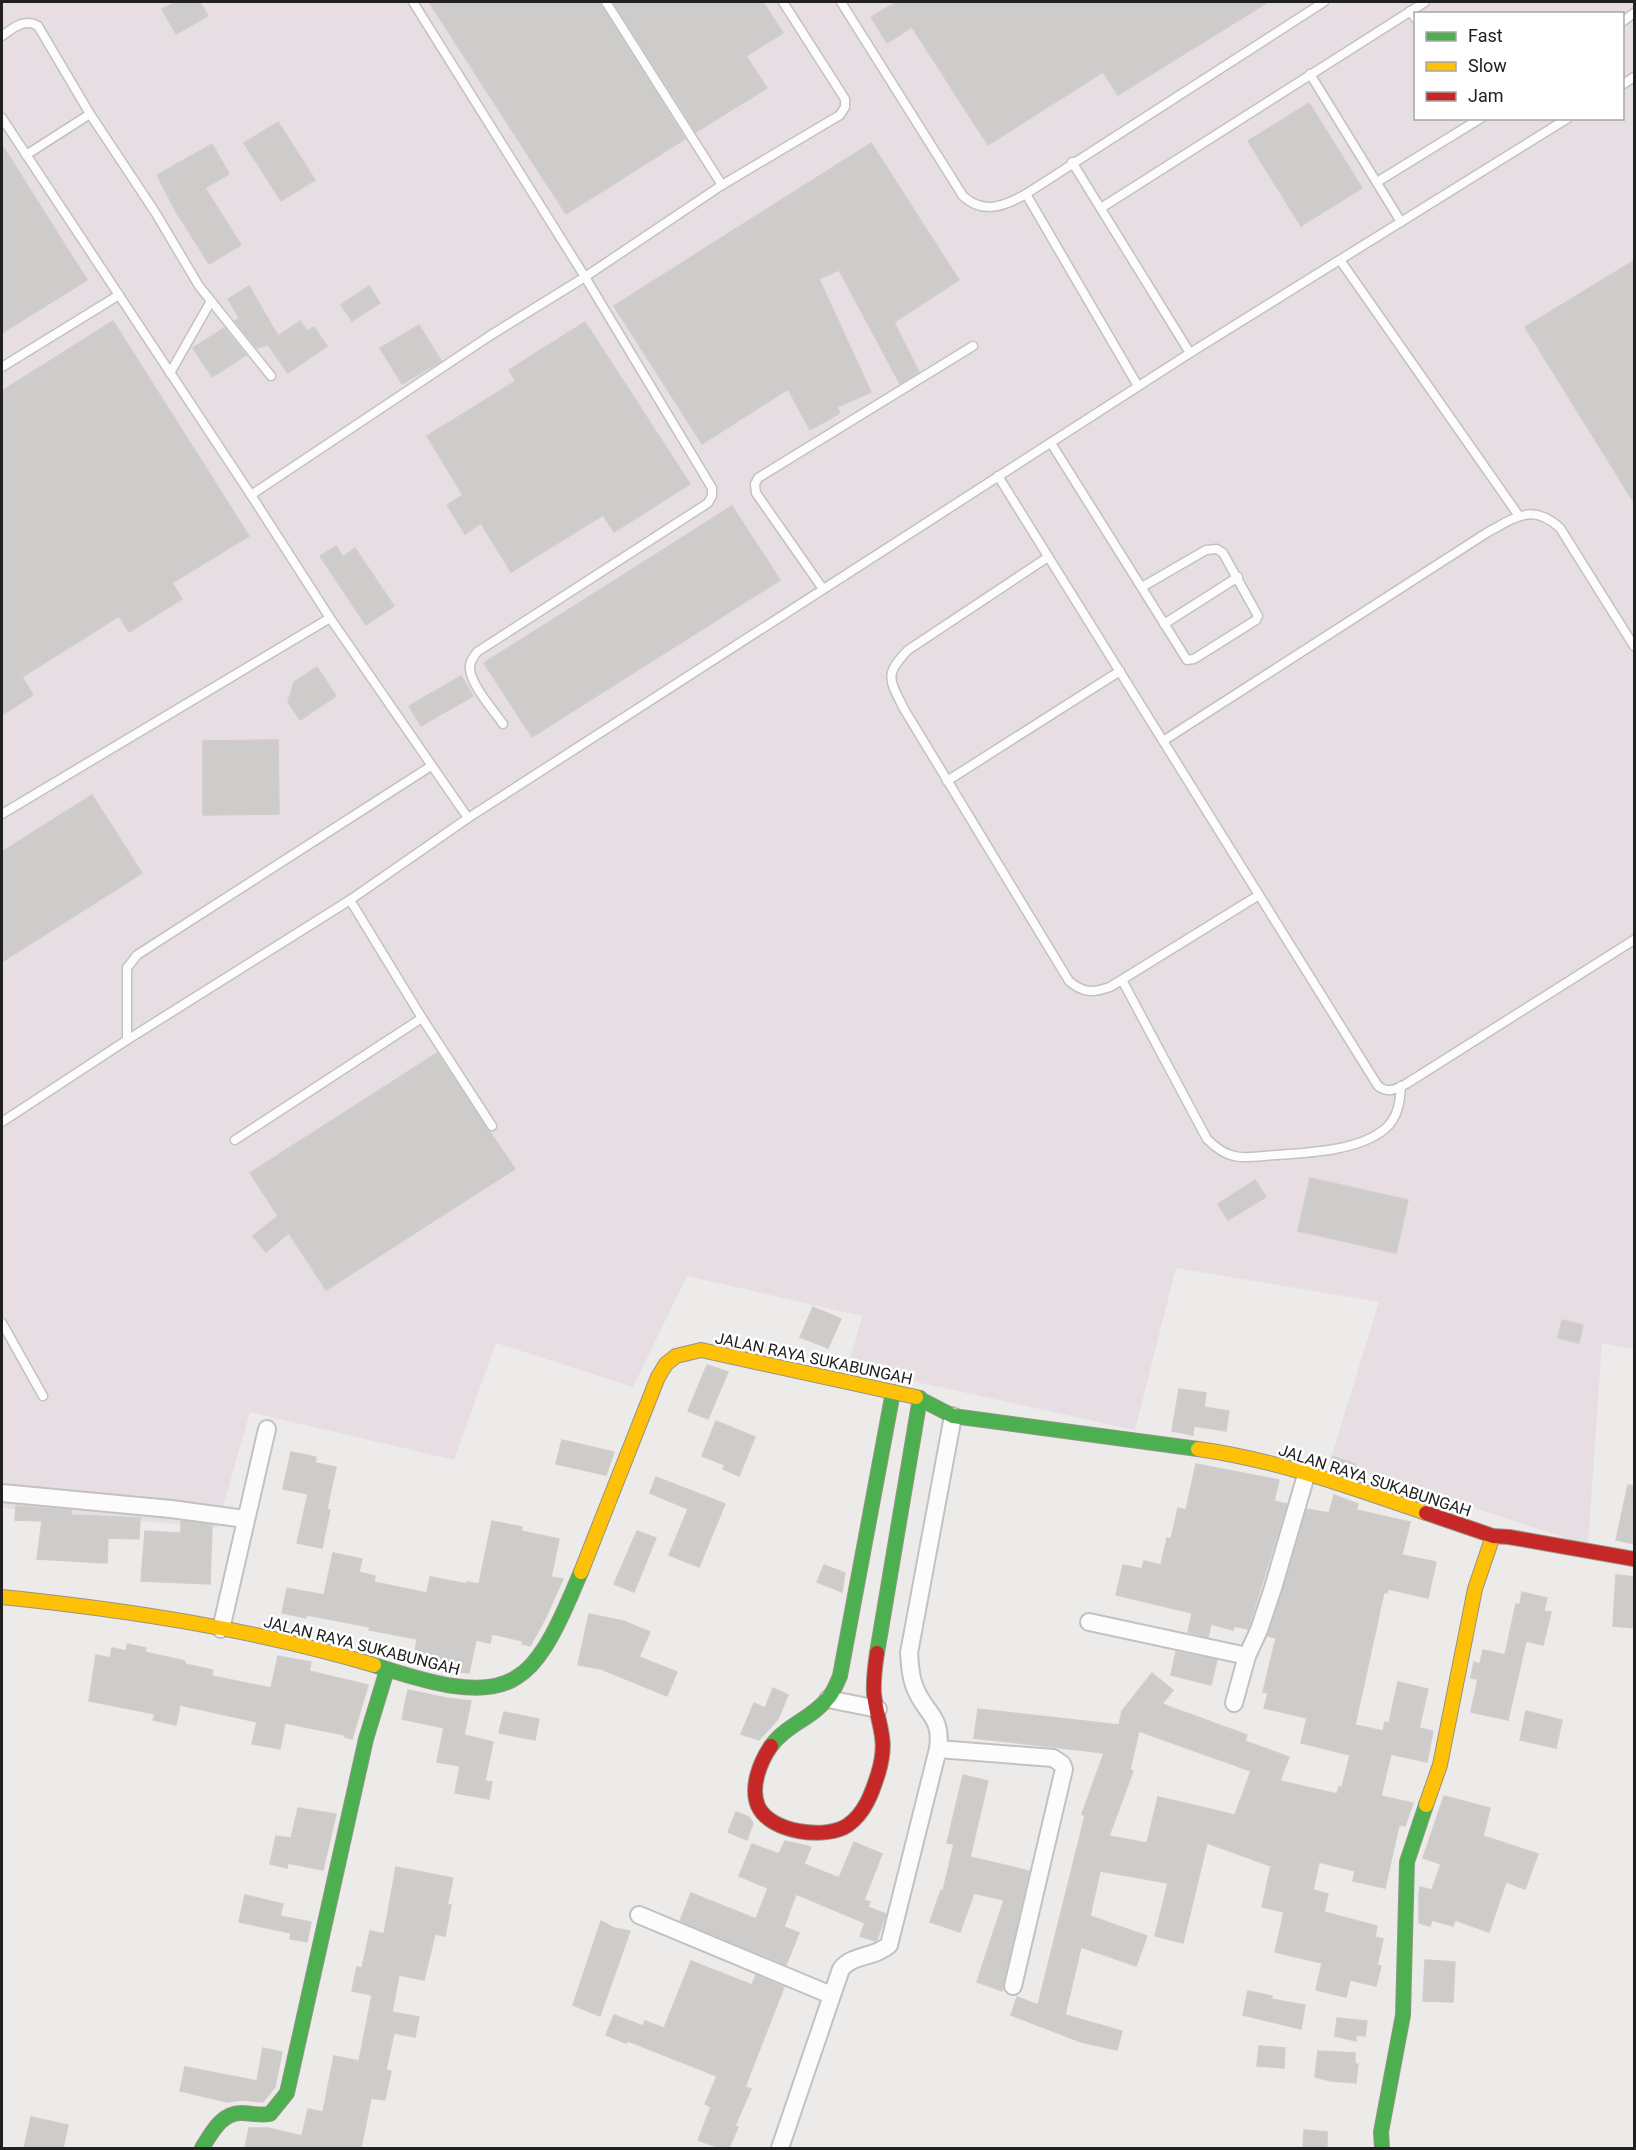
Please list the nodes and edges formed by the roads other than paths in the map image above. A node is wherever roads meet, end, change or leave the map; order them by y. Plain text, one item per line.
1 (413, 2) edge
2 (606, 2) edge
3 (783, 2) edge
4 (841, 2) edge
5 (1324, 2) edge
6 (1425, 2) edge
7 (1410, 11) junction
8 (1414, 16) edge
9 (2, 36) edge
10 (1310, 74) junction
11 (90, 114) junction
12 (2, 118) edge
13 (1476, 120) edge
14 (1565, 120) edge
15 (26, 155) junction
16 (1072, 162) junction
17 (1377, 182) junction
18 (722, 186) junction
19 (1026, 194) junction
20 (1101, 208) junction
21 (1401, 222) junction
22 (1340, 260) junction
23 (585, 276) junction
24 (119, 295) junction
25 (211, 301) junction
26 (973, 346) dead end
27 (1190, 353) junction
28 (2, 367) edge
29 (170, 373) junction
30 (271, 376) dead end
31 (1138, 386) junction
32 (1051, 443) junction
33 (998, 476) junction
34 (251, 495) junction
35 (1519, 516) junction
36 (1048, 557) junction
37 (1238, 578) junction
38 (1142, 587) junction
39 (824, 589) junction
40 (330, 618) junction
41 (1164, 624) junction
42 (1635, 646) edge
43 (1120, 671) junction
44 (503, 724) dead end
45 (1163, 741) junction
46 (431, 766) junction
47 (947, 781) junction
48 (2, 814) edge
49 (468, 818) junction
50 (1259, 895) junction
51 (350, 900) junction
52 (1635, 940) edge
53 (1122, 980) junction
54 (422, 1018) junction
55 (127, 1040) junction
56 (1401, 1086) junction
57 (2, 1122) edge
58 (492, 1126) dead end
59 (235, 1140) dead end
60 (2, 1323) edge
61 (893, 1392) junction
62 (43, 1396) dead end
63 (920, 1398) junction
64 (953, 1416) junction
65 (267, 1429) dead end
66 (1307, 1472) junction
67 (2, 1493) edge
68 (245, 1519) junction
69 (1493, 1536) junction
70 (1635, 1559) edge
71 (2, 1597) edge
72 (1089, 1622) dead end
73 (221, 1629) junction
74 (1247, 1656) junction
75 (387, 1670) junction
76 (828, 1700) junction
77 (1234, 1703) dead end
78 (878, 1709) junction
79 (938, 1749) junction
80 (639, 1915) dead end
81 (1013, 1986) dead end
82 (831, 1995) junction
83 (202, 2148) edge
84 (780, 2148) edge
85 (1382, 2148) edge

1 - 23 lane
2 - 18 lane
3 - 18 lane
4 - 19 lane
5 - 16 lane
6 - 7 lane
7 - 8 lane
7 - 10 lane
9 - 11 lane
10 - 17 lane
10 - 20 lane
11 - 15 lane
11 - 25 lane
12 - 15 lane
13 - 17 lane
14 - 21 lane
15 - 24 lane
16 - 19 lane
16 - 20 lane
17 - 21 lane
18 - 23 lane
19 - 31 lane
20 - 27 lane
21 - 22 lane
22 - 27 lane
22 - 35 lane
23 - 34 lane
23 - 44 lane
24 - 28 lane
24 - 29 lane
25 - 29 lane
25 - 30 lane
26 - 39 lane
27 - 31 lane
29 - 34 lane
31 - 32 lane
32 - 33 lane
32 - 38 lane
33 - 36 lane
33 - 39 lane
34 - 40 lane
35 - 42 lane
35 - 45 lane
36 - 43 lane
36 - 47 lane
37 - 38 lane
37 - 41 lane
37 - 41 lane
38 - 41 lane
39 - 49 lane
40 - 46 lane
40 - 48 lane
43 - 45 lane
43 - 47 lane
45 - 50 lane
46 - 49 lane
46 - 55 lane
47 - 53 lane
49 - 51 lane
50 - 53 lane
50 - 56 lane
51 - 54 lane
51 - 55 lane
52 - 56 lane
53 - 56 lane
54 - 58 lane
54 - 59 lane
55 - 57 lane
60 - 62 lane
61 - 63 street, JALAN RAYA SUKABUNGAH
61 - 75 street, JALAN RAYA SUKABUNGAH
61 - 76 street
63 - 64 street, JALAN RAYA SUKABUNGAH
63 - 78 street
64 - 66 street, JALAN RAYA SUKABUNGAH
64 - 79 street
65 - 68 street
66 - 69 street, JALAN RAYA SUKABUNGAH
66 - 74 street
67 - 68 street
68 - 73 street
69 - 70 street, JALAN RAYA SUKABUNGAH
69 - 85 street
71 - 73 street, JALAN RAYA SUKABUNGAH
72 - 74 street
73 - 75 street, JALAN RAYA SUKABUNGAH
74 - 77 street
75 - 83 street
76 - 78 street
76 - 78 street
79 - 81 street
79 - 82 street
80 - 82 street
82 - 84 street

